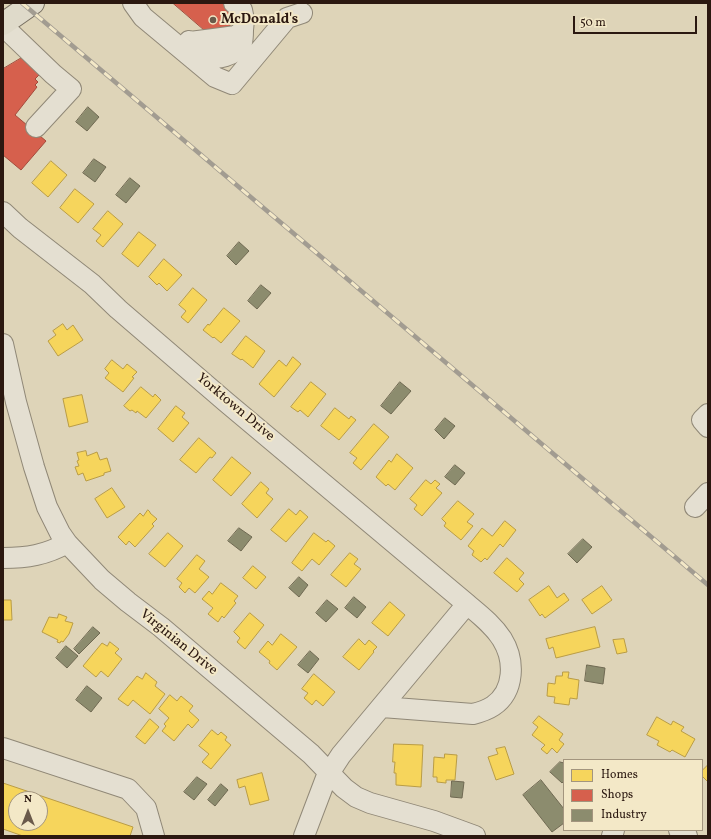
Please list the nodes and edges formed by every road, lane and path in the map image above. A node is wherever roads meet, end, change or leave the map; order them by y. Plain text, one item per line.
1 (33, 3) edge
2 (134, 3) edge
3 (234, 3) edge
4 (292, 3) edge
5 (3, 25) edge
6 (164, 35) junction
7 (36, 127) dead end
8 (3, 212) edge
9 (3, 344) edge
10 (708, 414) edge
11 (708, 426) edge
12 (708, 493) edge
13 (695, 507) dead end
14 (67, 543) junction
15 (3, 558) edge
16 (467, 604) junction
17 (382, 707) junction
18 (3, 748) edge
19 (329, 773) junction
20 (154, 836) edge
21 (304, 836) edge
22 (475, 836) edge

1 - 5 main road
2 - 6 street
3 - 6 street
4 - 6 street
5 - 7 street
8 - 16 street, Yorktown Drive
9 - 14 street, Virginian Drive
10 - 11 street
12 - 13 street
14 - 15 street
14 - 19 street, Virginian Drive
16 - 17 street
16 - 17 street, Yorktown Drive
17 - 19 street
18 - 20 street
19 - 21 street
19 - 22 street, Virginian Drive

